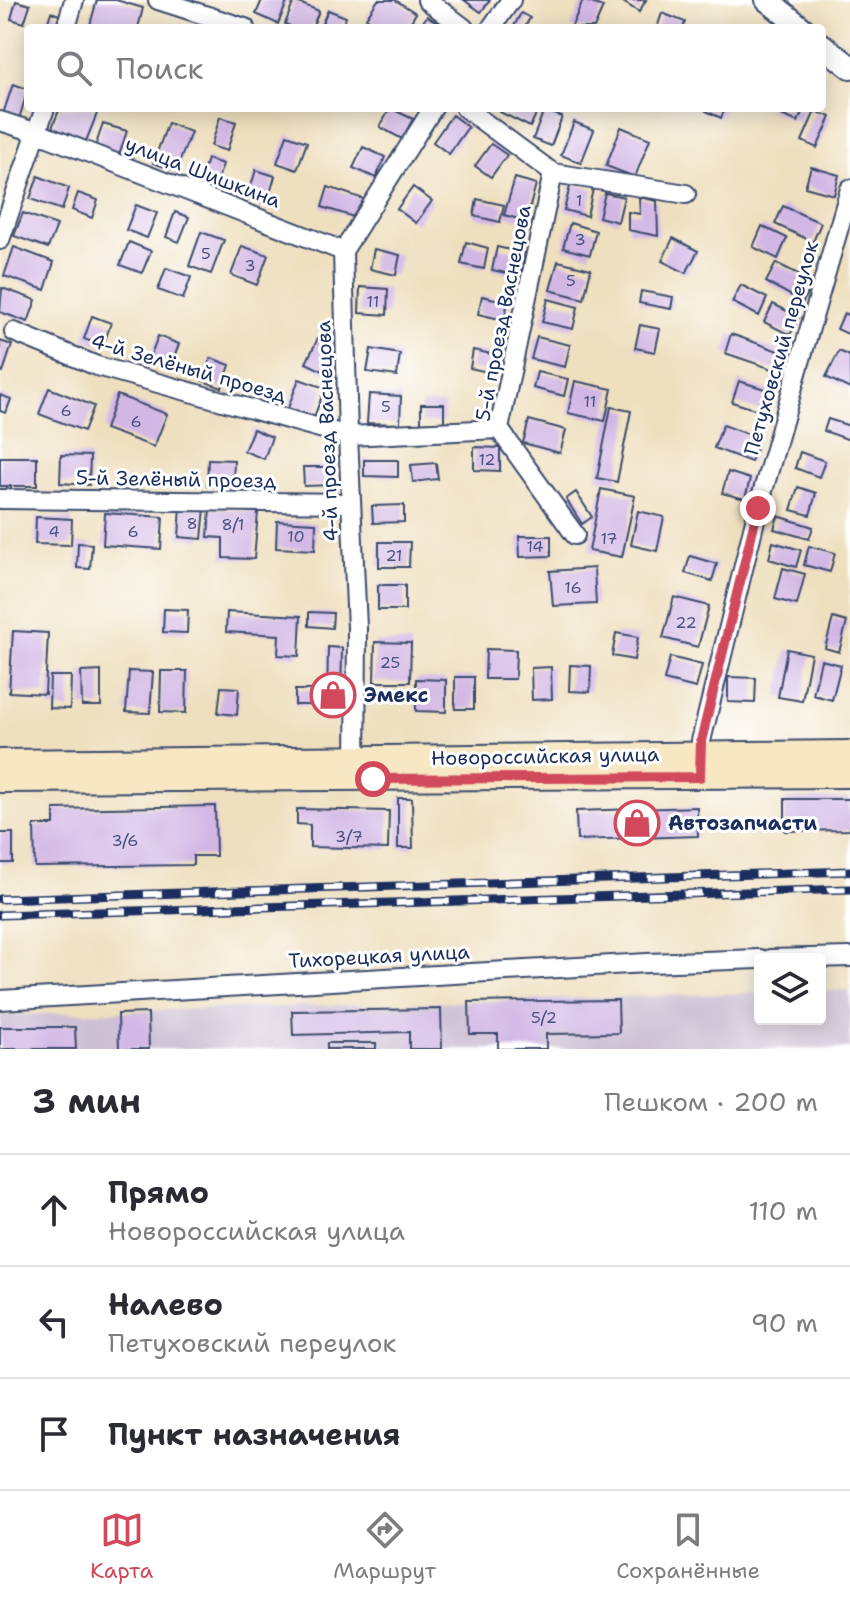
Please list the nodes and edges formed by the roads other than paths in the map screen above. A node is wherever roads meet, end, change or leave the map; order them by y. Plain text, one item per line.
1 (74, 0) edge
2 (158, 0) edge
3 (427, 0) edge
4 (511, 0) edge
5 (767, 0) edge
6 (67, 24) edge
7 (233, 24) edge
8 (459, 24) edge
9 (494, 24) edge
10 (797, 24) edge
11 (826, 48) edge
12 (850, 67) edge
13 (44, 112) edge
14 (430, 112) edge
15 (470, 112) edge
16 (0, 121) edge
17 (38, 133) junction
18 (553, 173) junction
19 (850, 189) edge
20 (686, 194) dead end
21 (0, 240) edge
22 (343, 251) junction
23 (14, 332) dead end
24 (499, 429) junction
25 (348, 436) junction
26 (0, 499) edge
27 (351, 503) junction
28 (575, 535) dead end
29 (850, 753) edge
30 (0, 762) edge
31 (699, 765) junction
32 (356, 769) junction
33 (850, 775) edge
34 (0, 780) edge
35 (850, 957) edge
36 (826, 958) edge
37 (754, 959) edge
38 (0, 1000) edge

1 - 6 street
2 - 7 street
3 - 8 street
4 - 9 street
5 - 10 street
11 - 12 street
13 - 17 street
14 - 22 street
15 - 18 street
16 - 17 street, улица Шишкина
17 - 21 street
17 - 22 street, улица Шишкина
18 - 20 street
18 - 24 street, 5-й проезд Васнецова
19 - 31 street, Петуховский переулок
22 - 25 street, 4-й проезд Васнецова
23 - 25 street, 4-й Зелёный проезд
24 - 25 street, 4-й Зелёный проезд
24 - 28 street, 5-й проезд Васнецова
25 - 27 street, 4-й проезд Васнецова
26 - 27 street, 5-й Зелёный проезд
27 - 32 street, 4-й проезд Васнецова
29 - 31 main road, Новороссийская улица
30 - 32 main road, Новороссийская улица
31 - 32 main road, Новороссийская улица
31 - 33 main road, Новороссийская улица
32 - 34 main road, Новороссийская улица
35 - 36 street
37 - 38 street, Тихорецкая улица

